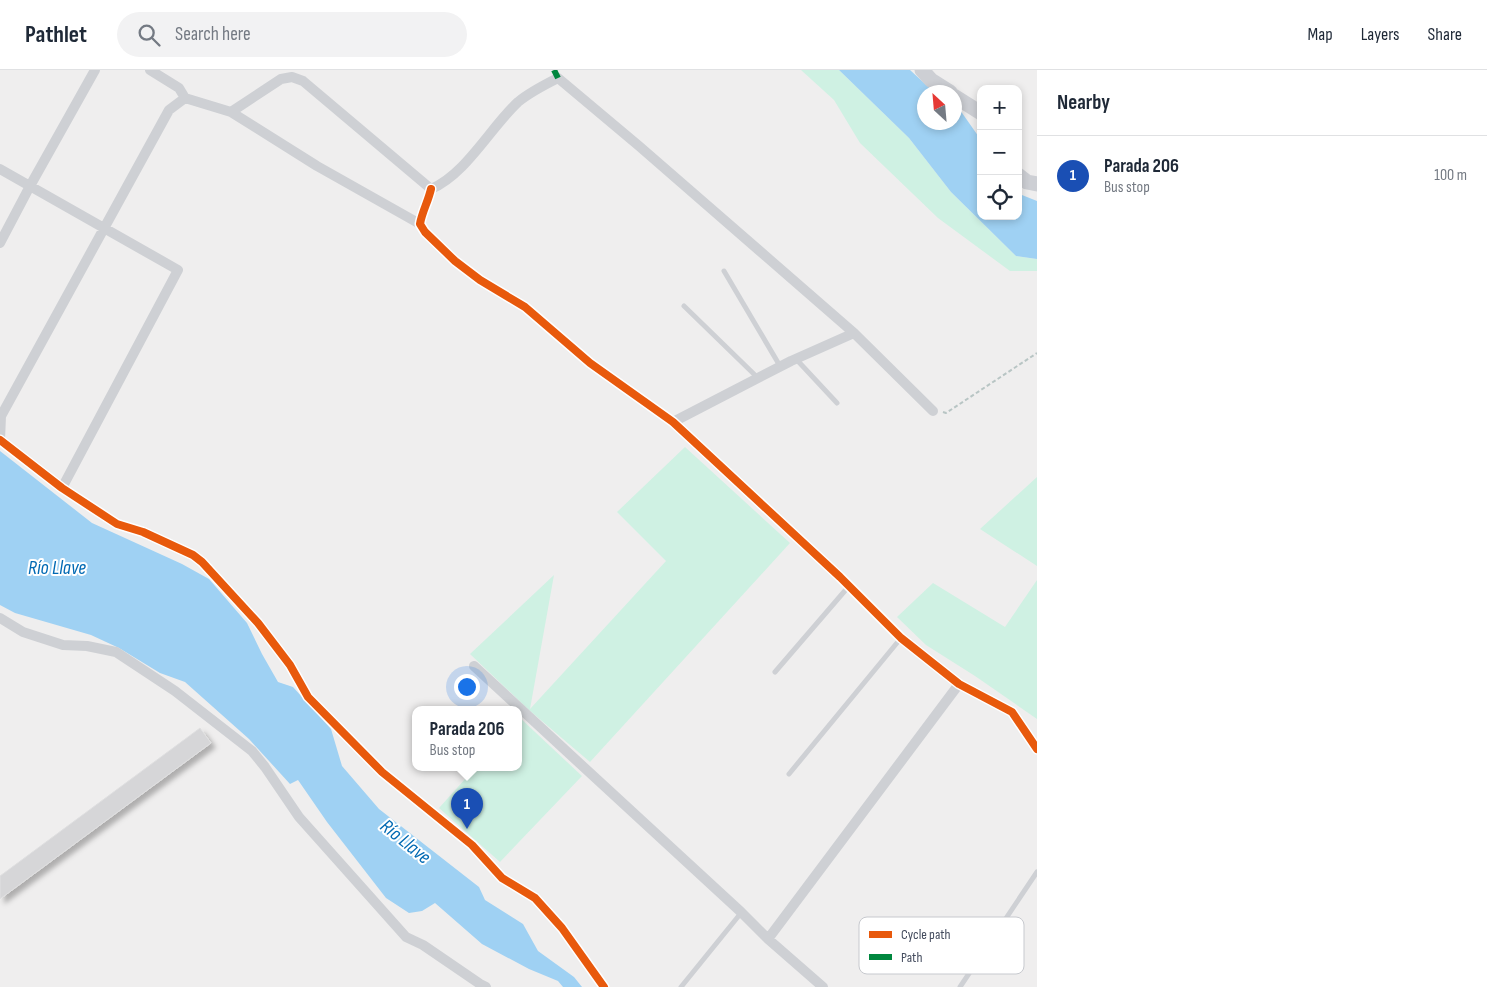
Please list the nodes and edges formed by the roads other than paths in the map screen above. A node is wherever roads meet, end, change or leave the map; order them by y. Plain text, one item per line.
1 (95, 70) edge
2 (150, 70) edge
3 (287, 70) edge
4 (922, 70) edge
5 (281, 79) junction
6 (939, 85) edge
7 (185, 98) junction
8 (962, 101) edge
9 (977, 110) edge
10 (231, 112) junction
11 (0, 169) edge
12 (1022, 178) edge
13 (1037, 184) edge
14 (30, 186) junction
15 (431, 189) junction
16 (420, 224) junction
17 (105, 228) junction
18 (0, 243) edge
19 (724, 270) dead end
20 (684, 306) dead end
21 (854, 333) junction
22 (796, 359) junction
23 (780, 367) junction
24 (758, 378) junction
25 (837, 403) dead end
26 (933, 411) road end
27 (672, 422) junction
28 (0, 440) edge
29 (62, 488) junction
30 (850, 586) junction
31 (0, 618) edge
32 (901, 638) junction
33 (474, 666) dead end
34 (775, 672) dead end
35 (959, 684) junction
36 (517, 706) edge
37 (522, 710) edge
38 (1037, 748) edge
39 (789, 774) dead end
40 (1037, 872) edge
41 (741, 912) junction
42 (1007, 917) edge
43 (768, 939) junction
44 (969, 974) edge
45 (486, 987) edge
46 (604, 987) edge
47 (681, 987) edge
48 (823, 987) edge
49 (960, 987) edge

1 - 14 street
2 - 7 street
3 - 5 street
4 - 6 street
5 - 10 street
5 - 15 street
7 - 10 street
7 - 17 street
8 - 9 street
10 - 16 street
11 - 14 street
12 - 13 street
14 - 17 street
14 - 18 street
15 - 16 street
15 - 21 street
16 - 27 street
17 - 28 street
17 - 29 street
19 - 23 lane
20 - 24 lane
21 - 22 street
21 - 26 street
22 - 23 street
22 - 25 lane
23 - 24 street
24 - 27 street
27 - 30 street
28 - 29 street
29 - 46 street
30 - 32 street
30 - 34 lane
31 - 45 street
32 - 35 street
32 - 39 lane
33 - 36 street
35 - 38 street
35 - 43 street
37 - 41 street
40 - 42 lane
41 - 43 street
41 - 47 lane
43 - 48 street
44 - 49 lane

